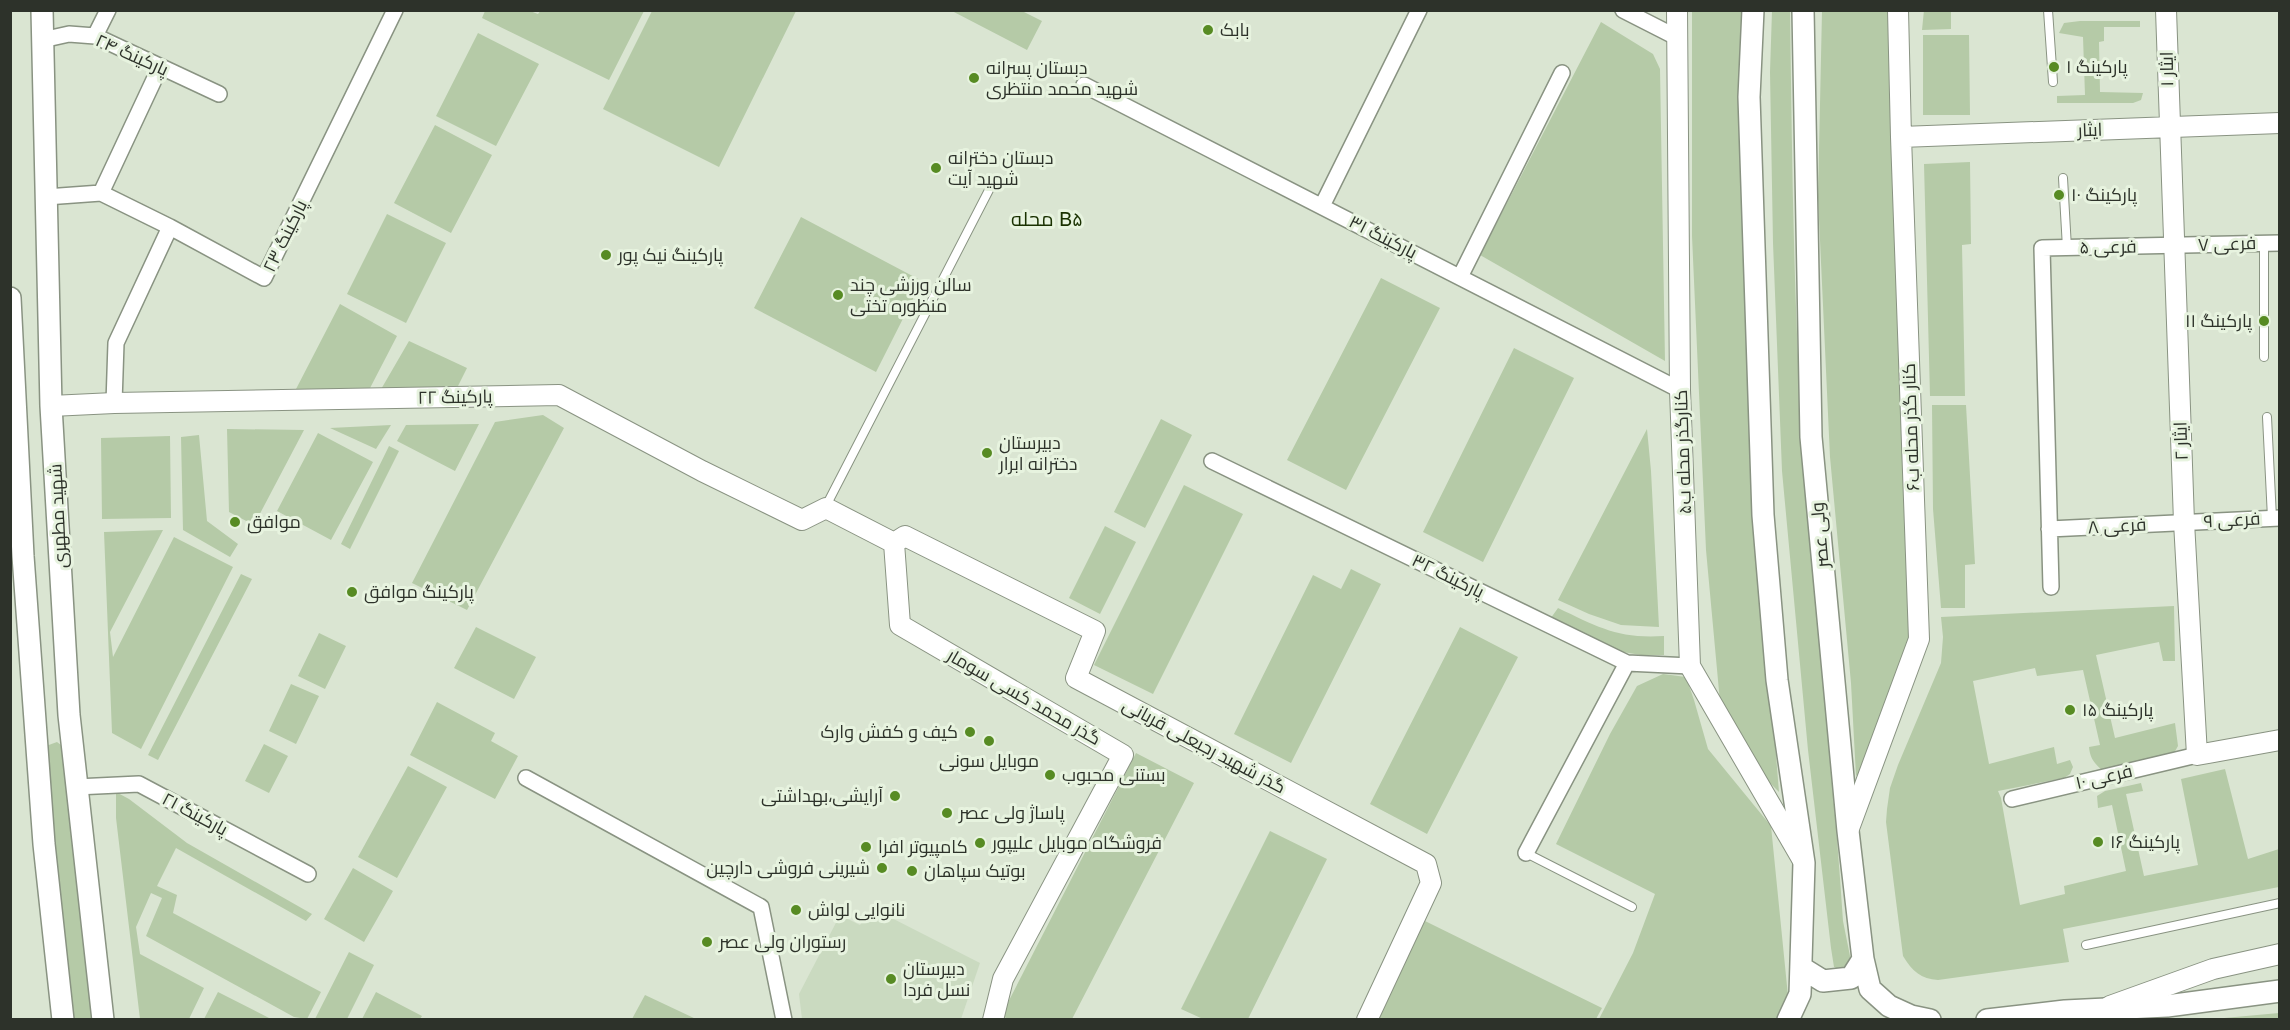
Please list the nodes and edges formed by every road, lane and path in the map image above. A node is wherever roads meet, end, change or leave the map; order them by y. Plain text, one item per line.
1 (42, 10) edge
2 (108, 10) edge
3 (395, 10) edge
4 (1419, 10) edge
5 (1623, 10) edge
6 (1677, 10) edge
7 (1753, 10) edge
8 (1803, 10) edge
9 (1898, 10) edge
10 (2049, 10) edge
11 (2166, 10) edge
12 (95, 36) junction
13 (1676, 37) junction
14 (42, 40) junction
15 (160, 67) junction
16 (1562, 73) dead end
17 (2053, 82) dead end
18 (1084, 86) dead end
19 (219, 94) dead end
20 (2280, 123) edge
21 (2169, 127) junction
22 (1901, 137) junction
23 (2063, 178) dead end
24 (989, 190) dead end
25 (101, 193) junction
26 (46, 197) junction
27 (1322, 206) junction
28 (170, 227) junction
29 (2272, 243) edge
30 (2174, 247) junction
31 (2067, 248) junction
32 (1460, 277) junction
33 (10, 298) edge
34 (2264, 357) dead end
35 (1680, 390) junction
36 (114, 403) junction
37 (51, 406) junction
38 (2267, 417) dead end
39 (1212, 461) dead end
40 (826, 508) junction
41 (2276, 518) edge
42 (2184, 522) junction
43 (2049, 529) junction
44 (894, 543) junction
45 (17, 557) edge
46 (2051, 587) dead end
47 (1627, 663) junction
48 (1690, 666) junction
49 (69, 715) junction
50 (36, 718) junction
51 (2280, 740) edge
52 (2197, 755) junction
53 (526, 778) dead end
54 (76, 787) junction
55 (2012, 799) dead end
56 (1848, 831) junction
57 (1526, 853) joint
58 (1804, 863) junction
59 (308, 874) dead end
60 (2280, 903) edge
61 (1632, 907) dead end
62 (2086, 945) dead end
63 (2280, 954) edge
64 (1863, 959) junction
65 (1802, 968) junction
66 (2280, 991) edge
67 (2102, 1009) junction
68 (2034, 1017) edge
69 (63, 1020) edge
70 (104, 1020) edge
71 (784, 1020) edge
72 (993, 1020) edge
73 (1367, 1020) edge
74 (1788, 1020) edge
75 (1930, 1020) edge
76 (1987, 1020) edge

1 - 14 main road, شهید مطهری
2 - 12 street
3 - 28 street, پارکینگ ۲۳
4 - 27 street
5 - 13 street
6 - 13 street, کنارگذر محله ب۵
7 - 58 main road
8 - 56 main road, ولی عصر
9 - 22 street, کنار گذر محله ب۶
10 - 17 lane
11 - 21 street, ایثار ۱
12 - 14 street, پارکینگ ۲۴
12 - 15 street, پارکینگ ۲۴
13 - 35 street, کنارگذر محله ب۵
14 - 26 main road, شهید مطهری
15 - 19 street, پارکینگ ۲۴
15 - 25 street
16 - 32 street
18 - 27 street, پارکینگ ۳۱
20 - 21 street, ایثار
21 - 22 street, ایثار
21 - 30 street, ایثار ۲
22 - 56 street, کنار گذر محله ب۶
23 - 31 lane
24 - 40 lane
25 - 26 street
25 - 28 street, پارکینگ ۲۳
26 - 37 main road, شهید مطهری
27 - 32 street, پارکینگ ۳۱
28 - 36 street
29 - 30 street, فرعی ۷
29 - 34 lane
30 - 31 street, فرعی ۵
30 - 42 street, ایثار ۲
31 - 43 street, فرعی ۵
32 - 35 street, پارکینگ ۳۱
33 - 45 main road, شهید مطهری
35 - 48 street, کنارگذر محله ب۵
36 - 37 street, پارکینگ ۲۲
36 - 40 street, پارکینگ ۲۲
37 - 49 main road, شهید مطهری
38 - 41 lane
39 - 47 street, پارکینگ ۳۲
40 - 44 street
41 - 42 street, فرعی ۹
42 - 43 street, فرعی ۸
42 - 52 street, ایثار ۲
43 - 46 street
44 - 72 street, گذر محمد کسی سومار
44 - 73 street, گذر شهید رجبعلی قربانی
45 - 50 main road, شهید مطهری
47 - 48 street, پارکینگ ۳۲
47 - 57 street
48 - 58 street, کنارگذر محله ب۵
49 - 50 main road
49 - 54 main road, شهید مطهری
50 - 69 main road, شهید مطهری
51 - 52 street
52 - 55 street, فرعی ۱۰
53 - 71 street
54 - 59 street, پارکینگ ۲۱
54 - 70 main road, شهید مطهری
56 - 64 main road, ولی عصر
57 - 61 lane
58 - 65 main road
60 - 62 lane
63 - 67 street
64 - 65 main road
64 - 75 main road, ولی عصر
65 - 74 main road
66 - 67 main road
67 - 68 main road
68 - 76 main road

